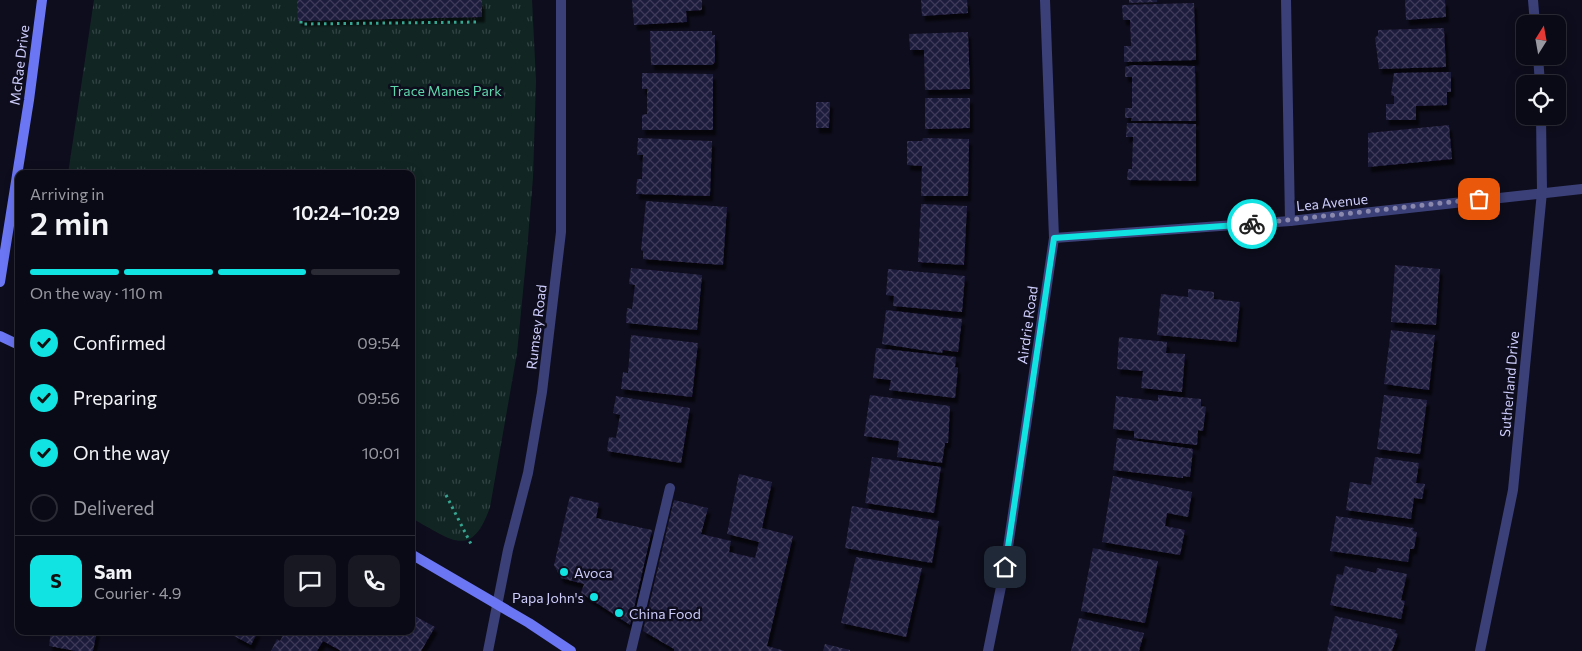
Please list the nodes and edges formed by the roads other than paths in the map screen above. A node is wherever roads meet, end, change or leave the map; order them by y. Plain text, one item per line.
1 (42, 0) edge
2 (561, 0) edge
3 (1045, 0) edge
4 (1286, 0) edge
5 (1533, 0) edge
6 (1534, 15) edge
7 (1540, 125) edge
8 (18, 170) edge
9 (15, 188) edge
10 (1582, 189) edge
11 (1542, 192) junction
12 (1290, 221) junction
13 (1054, 238) junction
14 (0, 282) edge
15 (0, 336) edge
16 (15, 343) edge
17 (670, 488) dead end
18 (415, 556) edge
19 (498, 606) junction
20 (488, 651) edge
21 (571, 651) edge
22 (631, 651) edge
23 (988, 651) edge
24 (1480, 651) edge

1 - 8 street, McRae Drive
2 - 19 street, Rumsey Road
3 - 13 street, Airdrie Road
4 - 12 street
5 - 6 street
7 - 11 street, Sutherland Drive
9 - 14 street, McRae Drive
10 - 11 street, Lea Avenue
11 - 12 street, Lea Avenue
11 - 24 street, Sutherland Drive
12 - 13 street, Lea Avenue
13 - 23 street, Airdrie Road
15 - 16 street
17 - 22 street
18 - 19 street
19 - 20 street, Rumsey Road
19 - 21 street

